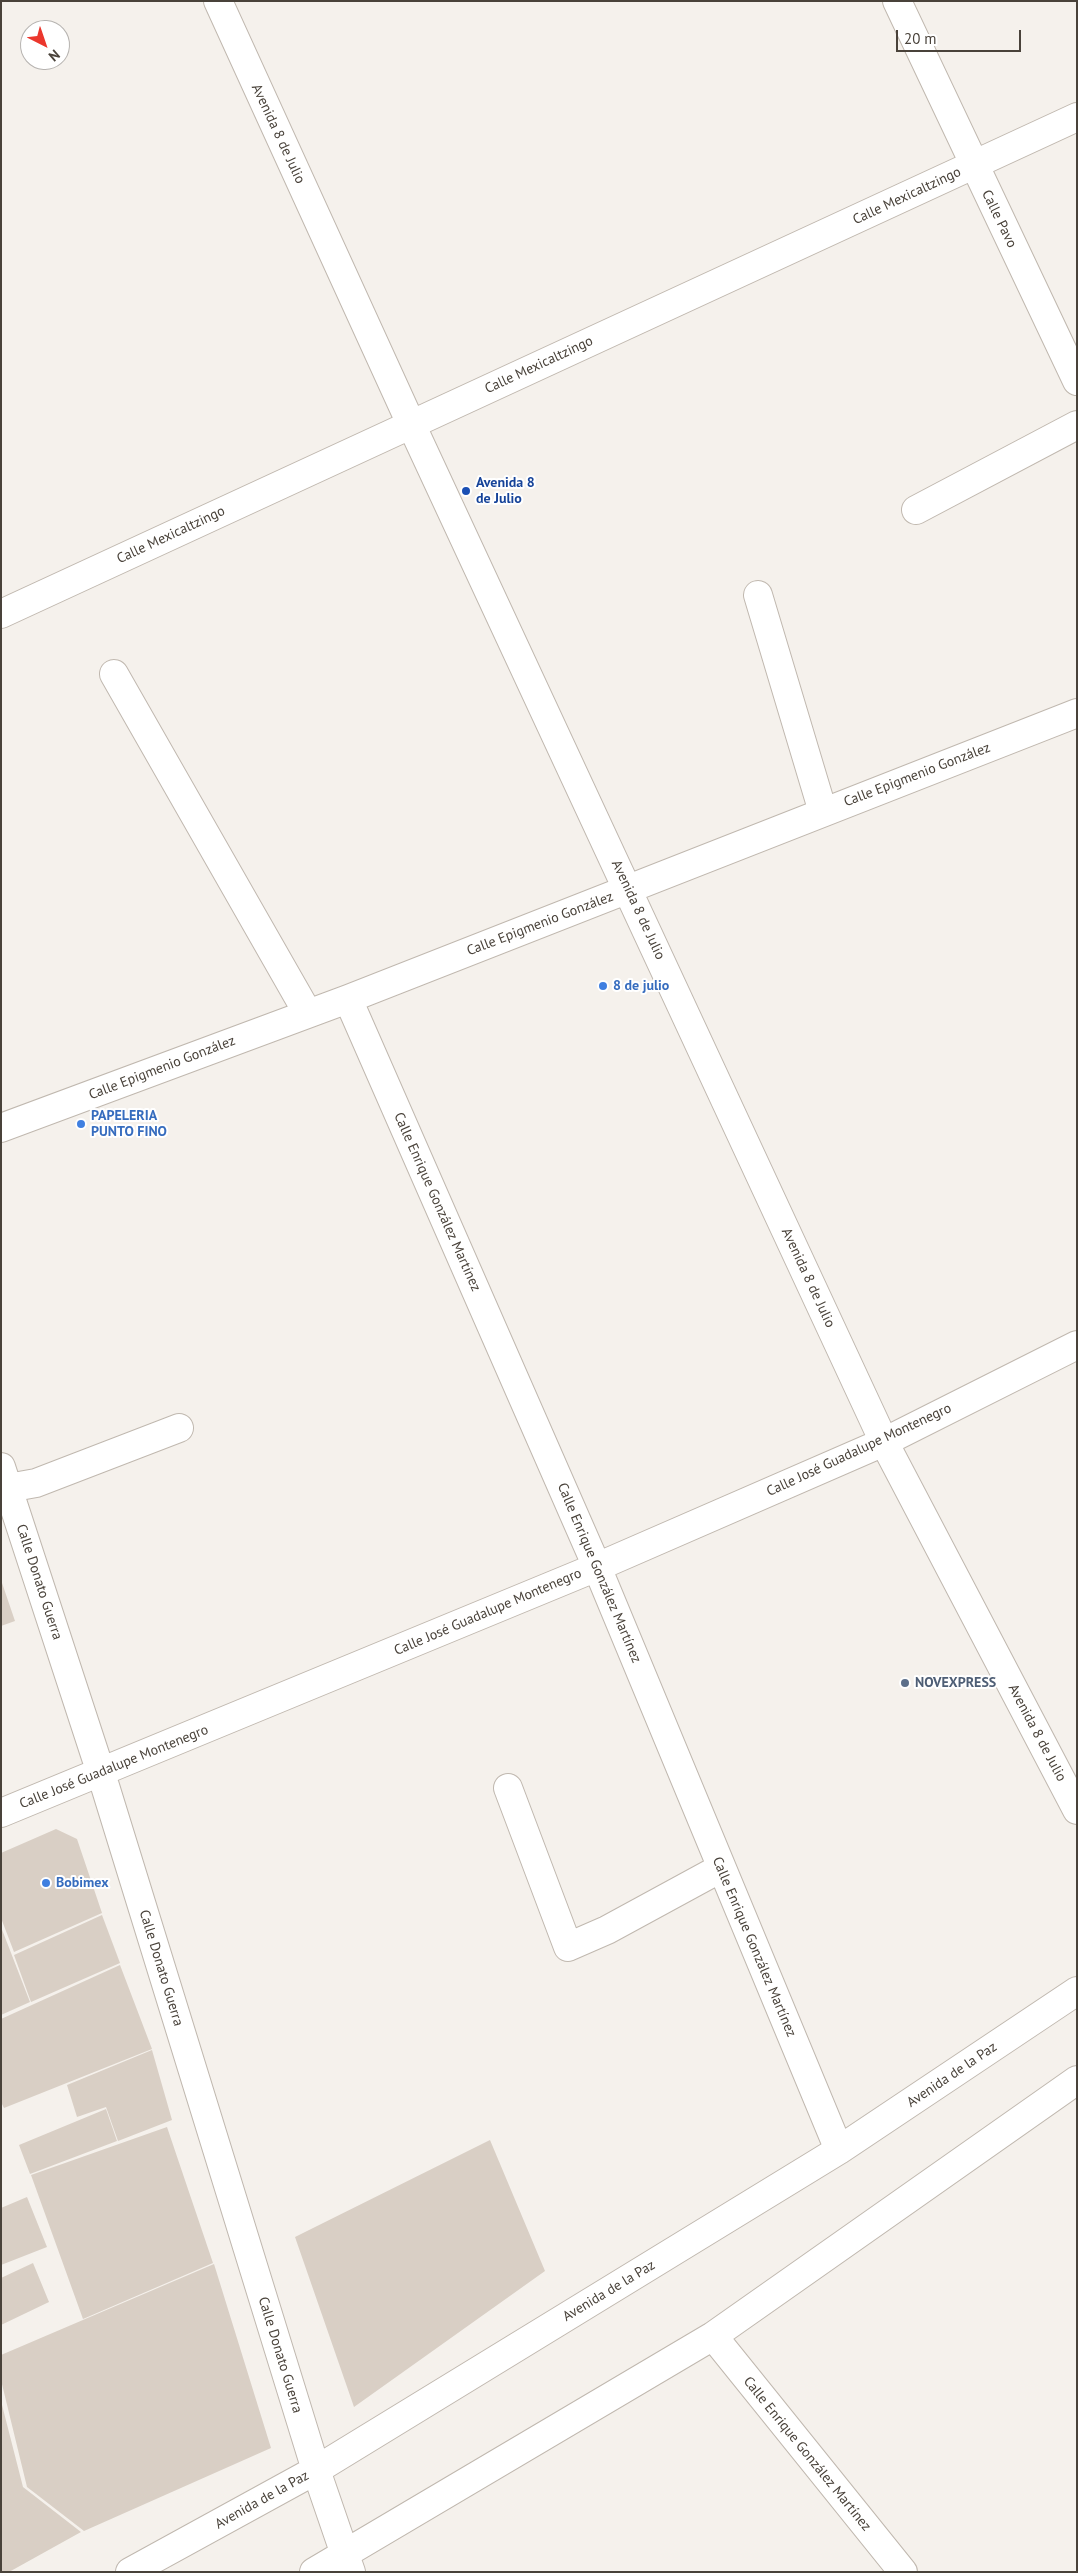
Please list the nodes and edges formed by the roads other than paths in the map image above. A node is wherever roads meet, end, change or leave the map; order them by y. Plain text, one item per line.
1 (218, 1) edge
2 (897, 1) edge
3 (1077, 117) edge
4 (974, 166) junction
5 (1077, 381) edge
6 (410, 424) junction
7 (1077, 426) edge
8 (916, 510) dead end
9 (758, 595) dead end
10 (1, 614) edge
11 (114, 674) dead end
12 (1077, 713) edge
13 (823, 812) junction
14 (628, 889) junction
15 (348, 999) junction
16 (307, 1012) junction
17 (1, 1128) edge
18 (1077, 1345) edge
19 (180, 1428) dead end
20 (884, 1442) junction
21 (5, 1478) edge
22 (597, 1566) junction
23 (101, 1773) junction
24 (508, 1788) dead end
25 (1077, 1810) edge
26 (1, 1813) edge
27 (721, 1868) junction
28 (1077, 1991) edge
29 (1077, 2080) edge
30 (839, 2150) junction
31 (712, 2336) junction
32 (316, 2470) junction
33 (347, 2564) edge
34 (130, 2572) edge
35 (314, 2572) edge
36 (903, 2572) edge

1 - 6 street, Avenida 8 de Julio
2 - 4 street, Calle Pavo
3 - 4 street, Calle Mexicaltzingo
4 - 5 street, Calle Pavo
4 - 6 street, Calle Mexicaltzingo
6 - 10 street, Calle Mexicaltzingo
6 - 14 street, Avenida 8 de Julio
7 - 8 street
9 - 13 street
11 - 16 street
12 - 13 street, Calle Epigmenio González
13 - 14 street, Calle Epigmenio González
14 - 15 street, Calle Epigmenio González
14 - 20 street, Avenida 8 de Julio
15 - 16 street, Calle Epigmenio González
15 - 22 street, Calle Enrique González Martínez
16 - 17 street, Calle Epigmenio González
18 - 20 street, Calle José Guadalupe Montenegro
19 - 21 street
20 - 22 street, Calle José Guadalupe Montenegro
20 - 25 street, Avenida 8 de Julio
21 - 23 street, Calle Donato Guerra
22 - 23 street, Calle José Guadalupe Montenegro
22 - 27 street, Calle Enrique González Martínez
23 - 26 street, Calle José Guadalupe Montenegro
23 - 32 street, Calle Donato Guerra
24 - 27 street
27 - 30 street, Calle Enrique González Martínez
28 - 30 street, Avenida de la Paz
29 - 31 street
30 - 32 street, Avenida de la Paz
31 - 33 street
31 - 36 street, Calle Enrique González Martínez
32 - 33 street, Calle Donato Guerra
32 - 34 street, Avenida de la Paz
33 - 35 street

